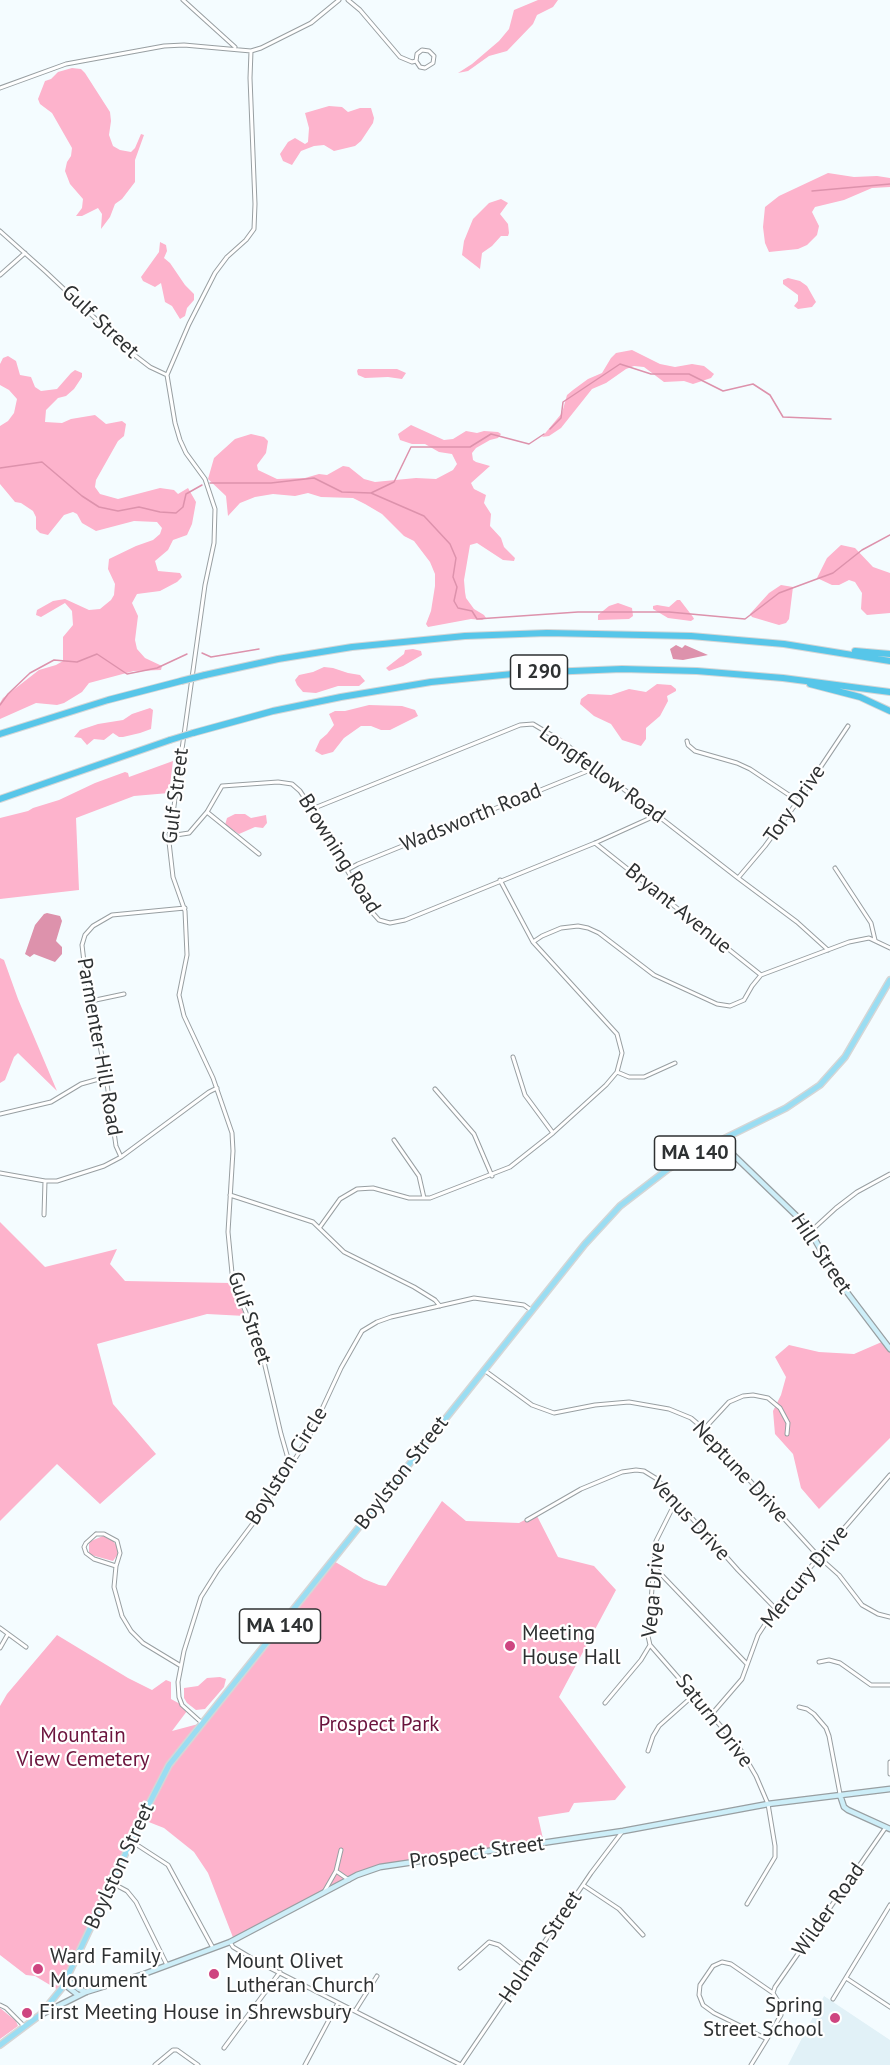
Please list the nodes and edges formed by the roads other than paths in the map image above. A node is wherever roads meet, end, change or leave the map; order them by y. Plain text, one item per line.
1 (183, 0) edge
2 (339, 0) edge
3 (348, 0) edge
4 (236, 48) junction
5 (251, 51) junction
6 (416, 61) junction
7 (0, 88) edge
8 (0, 231) edge
9 (25, 253) junction
10 (0, 275) edge
11 (167, 375) junction
12 (808, 648) junction
13 (890, 654) edge
14 (890, 661) edge
15 (783, 678) junction
16 (890, 692) edge
17 (890, 711) edge
18 (848, 726) dead end
19 (0, 734) edge
20 (687, 741) dead end
21 (596, 768) junction
22 (0, 799) edge
23 (798, 801) junction
24 (312, 809) junction
25 (207, 812) junction
26 (657, 815) junction
27 (169, 834) junction
28 (595, 843) junction
29 (260, 854) dead end
30 (835, 868) dead end
31 (347, 870) junction
32 (738, 878) junction
33 (500, 880) junction
34 (185, 908) junction
35 (874, 940) junction
36 (533, 942) junction
37 (890, 948) edge
38 (828, 950) junction
39 (761, 975) junction
40 (890, 980) edge
41 (124, 994) dead end
42 (92, 1001) junction
43 (513, 1057) dead end
44 (675, 1063) dead end
45 (617, 1072) junction
46 (106, 1077) junction
47 (217, 1088) junction
48 (435, 1089) dead end
49 (0, 1113) edge
50 (553, 1132) junction
51 (394, 1140) dead end
52 (719, 1141) junction
53 (122, 1157) junction
54 (0, 1173) edge
55 (890, 1174) edge
56 (492, 1176) junction
57 (45, 1181) junction
58 (230, 1195) junction
59 (424, 1199) junction
60 (44, 1215) dead end
61 (320, 1227) junction
62 (811, 1231) junction
63 (440, 1306) junction
64 (531, 1310) junction
65 (890, 1349) edge
66 (484, 1370) junction
67 (704, 1429) junction
68 (787, 1434) dead end
69 (292, 1464) junction
70 (890, 1475) edge
71 (676, 1501) junction
72 (526, 1520) dead end
73 (820, 1558) junction
74 (116, 1566) junction
75 (655, 1568) junction
76 (775, 1608) junction
77 (890, 1617) edge
78 (0, 1628) edge
79 (8, 1634) junction
80 (650, 1645) junction
81 (26, 1647) dead end
82 (0, 1648) edge
83 (819, 1662) dead end
84 (747, 1665) junction
85 (181, 1666) junction
86 (890, 1685) edge
87 (694, 1694) junction
88 (605, 1703) dead end
89 (799, 1707) dead end
90 (711, 1715) junction
91 (202, 1723) junction
92 (648, 1751) dead end
93 (890, 1762) edge
94 (890, 1774) edge
95 (890, 1789) edge
96 (840, 1795) junction
97 (768, 1804) junction
98 (888, 1828) edge
99 (623, 1831) junction
100 (610, 1833) junction
101 (131, 1841) junction
102 (614, 1842) junction
103 (341, 1850) dead end
104 (336, 1871) junction
105 (349, 1880) junction
106 (112, 1883) junction
107 (583, 1885) junction
108 (323, 1894) junction
109 (747, 1904) dead end
110 (890, 1905) edge
111 (642, 1935) dead end
112 (230, 1942) junction
113 (213, 1948) junction
114 (167, 1965) junction
115 (460, 1968) dead end
116 (527, 1968) junction
117 (280, 1972) junction
118 (377, 1976) dead end
119 (846, 1978) junction
120 (65, 1982) junction
121 (86, 1992) junction
122 (773, 1993) junction
123 (79, 1995) junction
124 (833, 1999) dead end
125 (338, 2002) junction
126 (0, 2005) edge
127 (890, 2007) edge
128 (355, 2011) junction
129 (40, 2015) junction
130 (25, 2027) junction
131 (767, 2039) junction
132 (0, 2045) edge
133 (224, 2048) dead end
134 (155, 2065) edge
135 (198, 2065) edge
136 (305, 2065) edge
137 (462, 2065) edge
138 (751, 2065) edge

1 - 4 street
2 - 5 street
3 - 6 street
4 - 5 street
4 - 7 street
5 - 11 street
6 - 6 street
8 - 9 street, Gulf Street
9 - 10 street
9 - 11 street, Gulf Street
11 - 27 street, Gulf Street
12 - 13 highway
12 - 14 highway, I 290
12 - 19 highway, I 290, bridge
15 - 16 highway, I 290
15 - 17 highway
15 - 22 highway, I 290, bridge
18 - 23 street, Tory Drive
20 - 23 street
21 - 24 street, Longfellow Road
21 - 26 street, Longfellow Road
21 - 31 street, Wadsworth Road
23 - 32 street, Tory Drive
24 - 25 street, Browning Road
24 - 31 street, Browning Road
25 - 27 street, Browning Road
25 - 29 street
26 - 28 street, Browning Road
26 - 32 street, Longfellow Road
27 - 34 street, Gulf Street
28 - 33 street, Browning Road
28 - 39 street, Bryant Avenue
30 - 35 street
31 - 33 street, Browning Road
32 - 38 street, Longfellow Road
33 - 36 street
34 - 42 street, Parmenter Hill Road
34 - 47 street, Gulf Street
35 - 37 street
35 - 38 street
36 - 39 street
36 - 45 street
38 - 39 street
40 - 52 main road, Boylston Street / MA 140
41 - 42 street
42 - 46 street, Parmenter Hill Road
43 - 50 street
44 - 45 street
45 - 50 street
46 - 49 street
46 - 53 street, Parmenter Hill Road
47 - 53 street
47 - 58 street, Gulf Street
48 - 56 street
50 - 56 street
51 - 59 street
52 - 62 street, Hill Street
52 - 64 main road, Boylston Street / MA 140
53 - 57 street
54 - 57 street
55 - 62 street
56 - 59 street
57 - 60 street
58 - 61 street
58 - 69 street, Gulf Street
59 - 61 street
61 - 63 street
62 - 65 street, Hill Street
63 - 64 street, Boylston Circle
63 - 69 street, Boylston Circle
64 - 66 main road, Boylston Street / MA 140
66 - 67 street, Neptune Drive
66 - 91 main road, Boylston Street / MA 140
67 - 68 street
67 - 73 street, Neptune Drive
69 - 85 street, Boylston Circle
70 - 73 street, Mercury Drive
71 - 72 street, Venus Drive
71 - 75 street, Vega Drive
71 - 76 street, Venus Drive
73 - 76 street, Mercury Drive
73 - 77 street, Neptune Drive
74 - 74 street
74 - 85 street
75 - 80 street, Vega Drive
75 - 84 street
76 - 84 street, Mercury Drive
78 - 79 street
79 - 81 street
79 - 82 street
80 - 87 street, Saturn Drive
80 - 88 street, Vega Drive
83 - 86 street
84 - 90 street, Mercury Drive
85 - 91 street, Boylston Circle
87 - 90 street, Saturn Drive
87 - 92 street
89 - 96 street
90 - 97 street, Saturn Drive
91 - 101 main road, Boylston Street / MA 140
93 - 94 street
95 - 96 street, Prospect Street
96 - 97 street, Prospect Street
96 - 98 street
97 - 99 street, Prospect Street
97 - 109 street, Saturn Drive
98 - 122 street, Wilder Road
99 - 100 street, Prospect Street
99 - 102 street, Holman Street
100 - 102 street
100 - 105 street, Prospect Street
101 - 106 main road, Boylston Street / MA 140
101 - 113 street
102 - 107 street, Holman Street
103 - 104 street
104 - 105 street
104 - 108 street
105 - 108 street, Prospect Street
106 - 114 street
106 - 120 main road, Boylston Street / MA 140
107 - 111 street
107 - 116 street, Holman Street
108 - 112 street, Prospect Street
110 - 119 street
112 - 113 street, Prospect Street
112 - 117 street
113 - 114 street, Prospect Street
114 - 121 street, Prospect Street
115 - 116 street
116 - 137 street, Holman Street
117 - 125 street
117 - 133 street
118 - 128 street
119 - 124 street
119 - 127 street
120 - 121 street
120 - 123 street
120 - 129 main road, Boylston Street / MA 140
121 - 123 street, Prospect Street
122 - 131 street
122 - 131 street
123 - 129 street, Prospect Street
125 - 128 street
125 - 136 street
126 - 130 street
128 - 137 street
129 - 130 main road, Boylston Street / MA 140
130 - 132 main road, Boylston Street / MA 140
131 - 138 street
134 - 135 street

